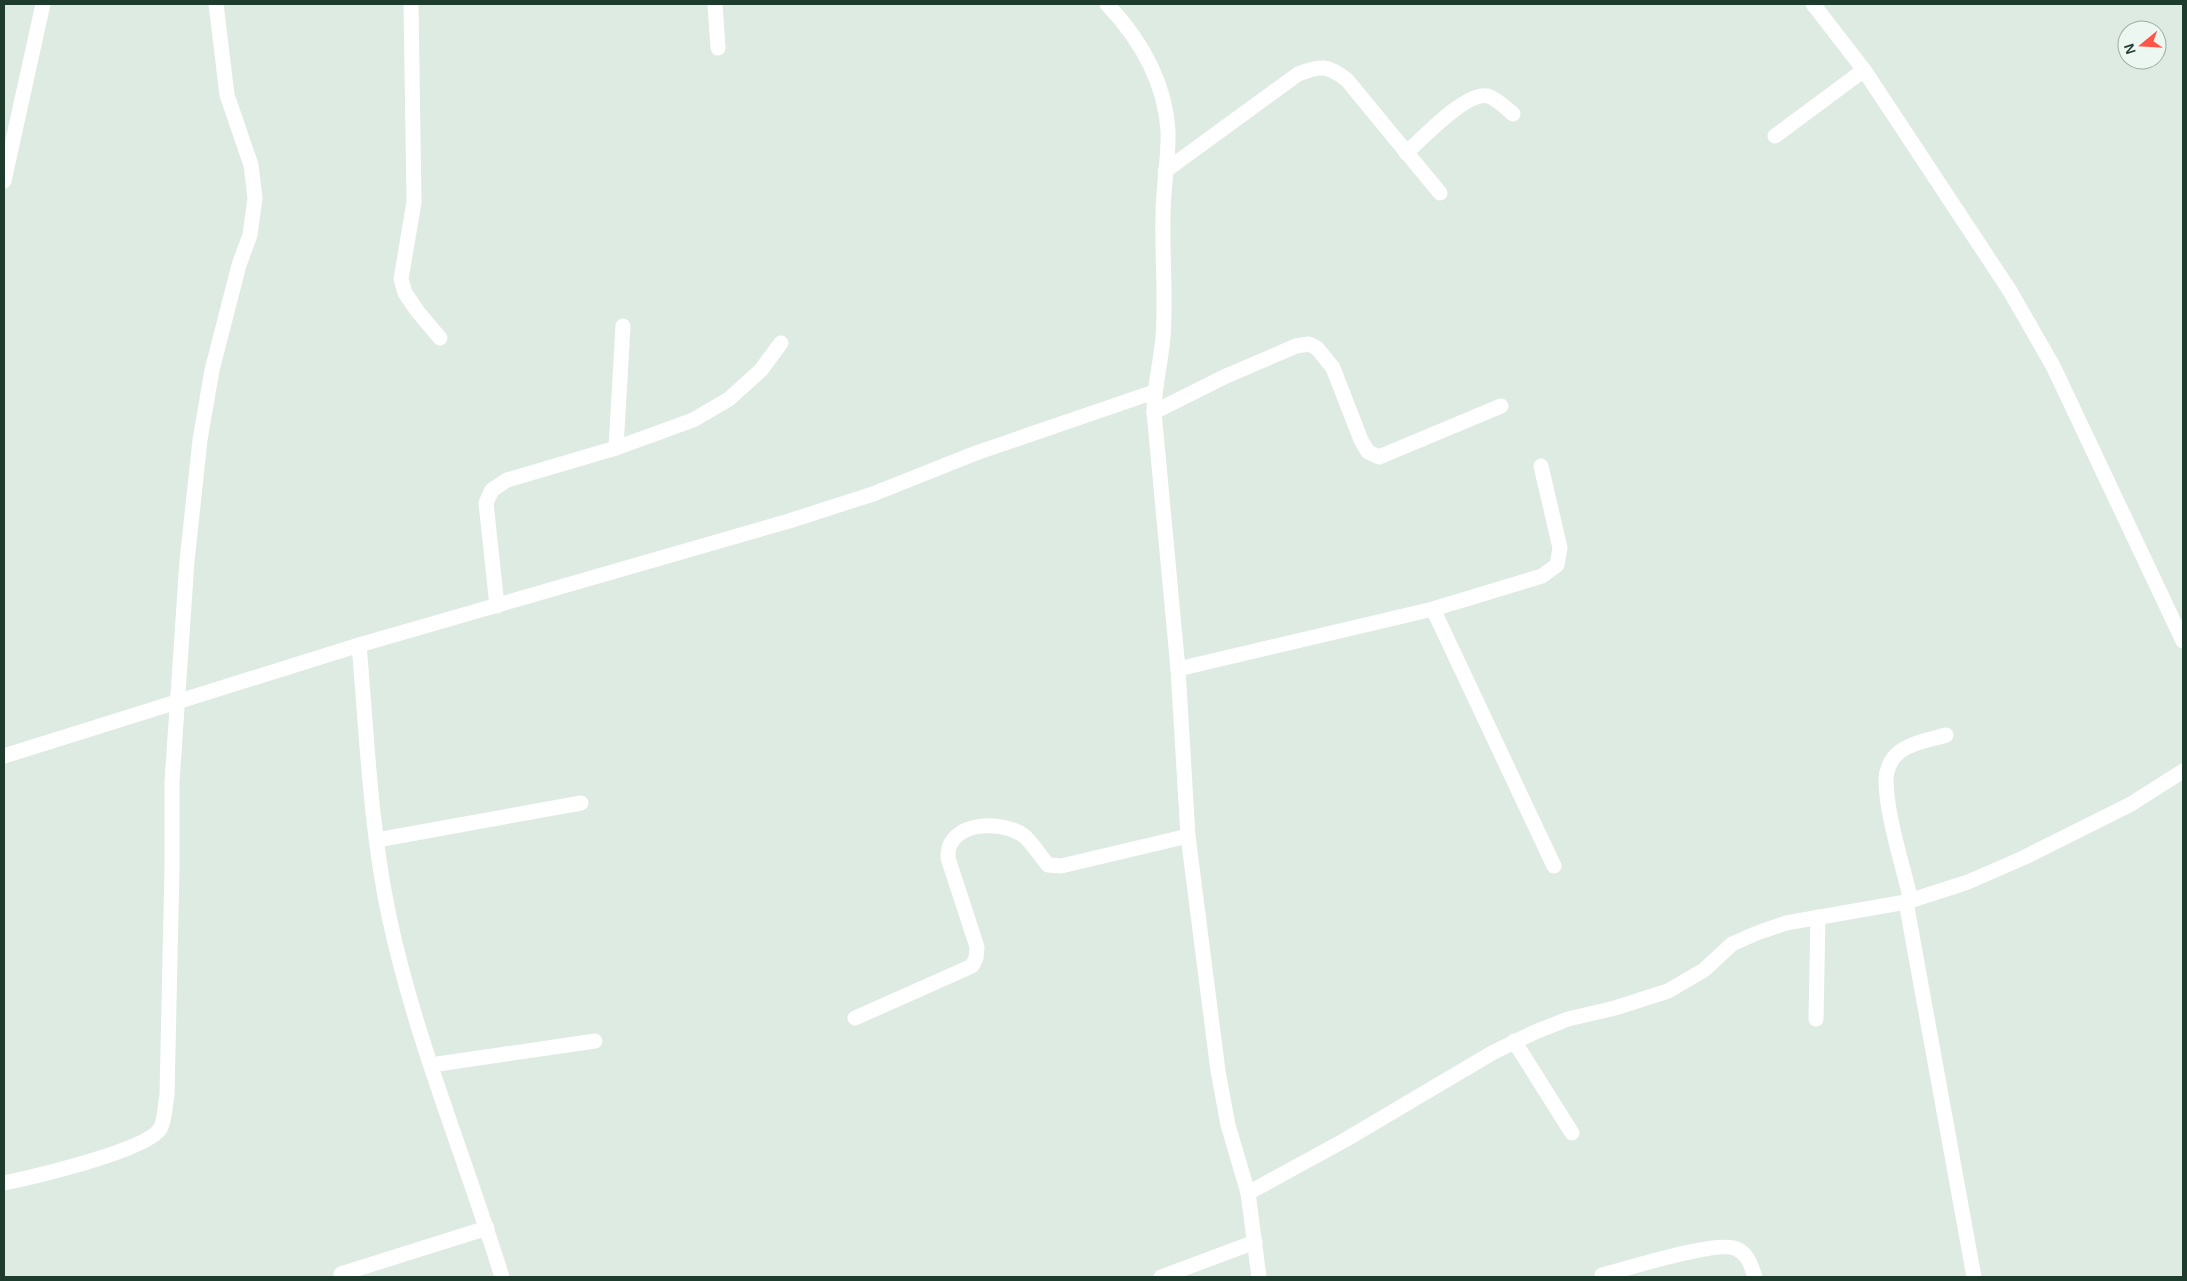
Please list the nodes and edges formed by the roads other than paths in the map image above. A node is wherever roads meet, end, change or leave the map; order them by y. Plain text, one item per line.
1 (43, 4) edge
2 (216, 4) edge
3 (411, 4) edge
4 (715, 4) edge
5 (1107, 4) edge
6 (1814, 4) edge
7 (718, 48) dead end
8 (1864, 70) junction
9 (1513, 114) dead end
10 (1775, 136) dead end
11 (1406, 153) junction
12 (1165, 170) junction
13 (4, 181) edge
14 (1440, 194) dead end
15 (623, 326) dead end
16 (440, 338) dead end
17 (781, 343) dead end
18 (1154, 392) junction
19 (1501, 406) dead end
20 (1154, 412) junction
21 (616, 448) junction
22 (1541, 466) dead end
23 (497, 606) junction
24 (1433, 609) junction
25 (2183, 642) edge
26 (359, 645) junction
27 (1178, 669) junction
28 (176, 703) junction
29 (1946, 735) dead end
30 (4, 756) edge
31 (2183, 771) edge
32 (581, 804) dead end
33 (1188, 836) junction
34 (377, 840) junction
35 (1554, 866) dead end
36 (1909, 901) junction
37 (1818, 918) junction
38 (855, 1018) dead end
39 (1816, 1019) dead end
40 (595, 1041) dead end
41 (1514, 1041) junction
42 (431, 1065) junction
43 (1572, 1133) dead end
44 (4, 1183) edge
45 (1248, 1194) junction
46 (487, 1228) junction
47 (1255, 1242) junction
48 (341, 1274) dead end
49 (1602, 1275) dead end
50 (502, 1277) edge
51 (1162, 1277) edge
52 (1258, 1277) edge
53 (1755, 1277) edge
54 (1974, 1277) edge

1 - 13 street
2 - 28 street
3 - 16 street
4 - 7 street
5 - 12 street
6 - 8 street
8 - 10 street
8 - 25 street
9 - 11 street
11 - 12 street
11 - 14 street
12 - 18 street
15 - 21 street
17 - 21 street
18 - 20 street
18 - 23 street
19 - 20 street
20 - 27 street
21 - 23 street
22 - 24 street
23 - 26 street
24 - 27 street
24 - 35 street
26 - 28 street
26 - 34 street
27 - 33 street
28 - 30 street
28 - 44 street
29 - 36 street
31 - 36 street
32 - 34 street
33 - 38 street
33 - 45 street
34 - 42 street
36 - 37 street
36 - 54 street
37 - 39 street
37 - 41 street
40 - 42 street
41 - 43 street
41 - 45 street
42 - 46 street
45 - 47 street
46 - 48 street
46 - 50 street
47 - 51 street
47 - 52 street
49 - 53 street

